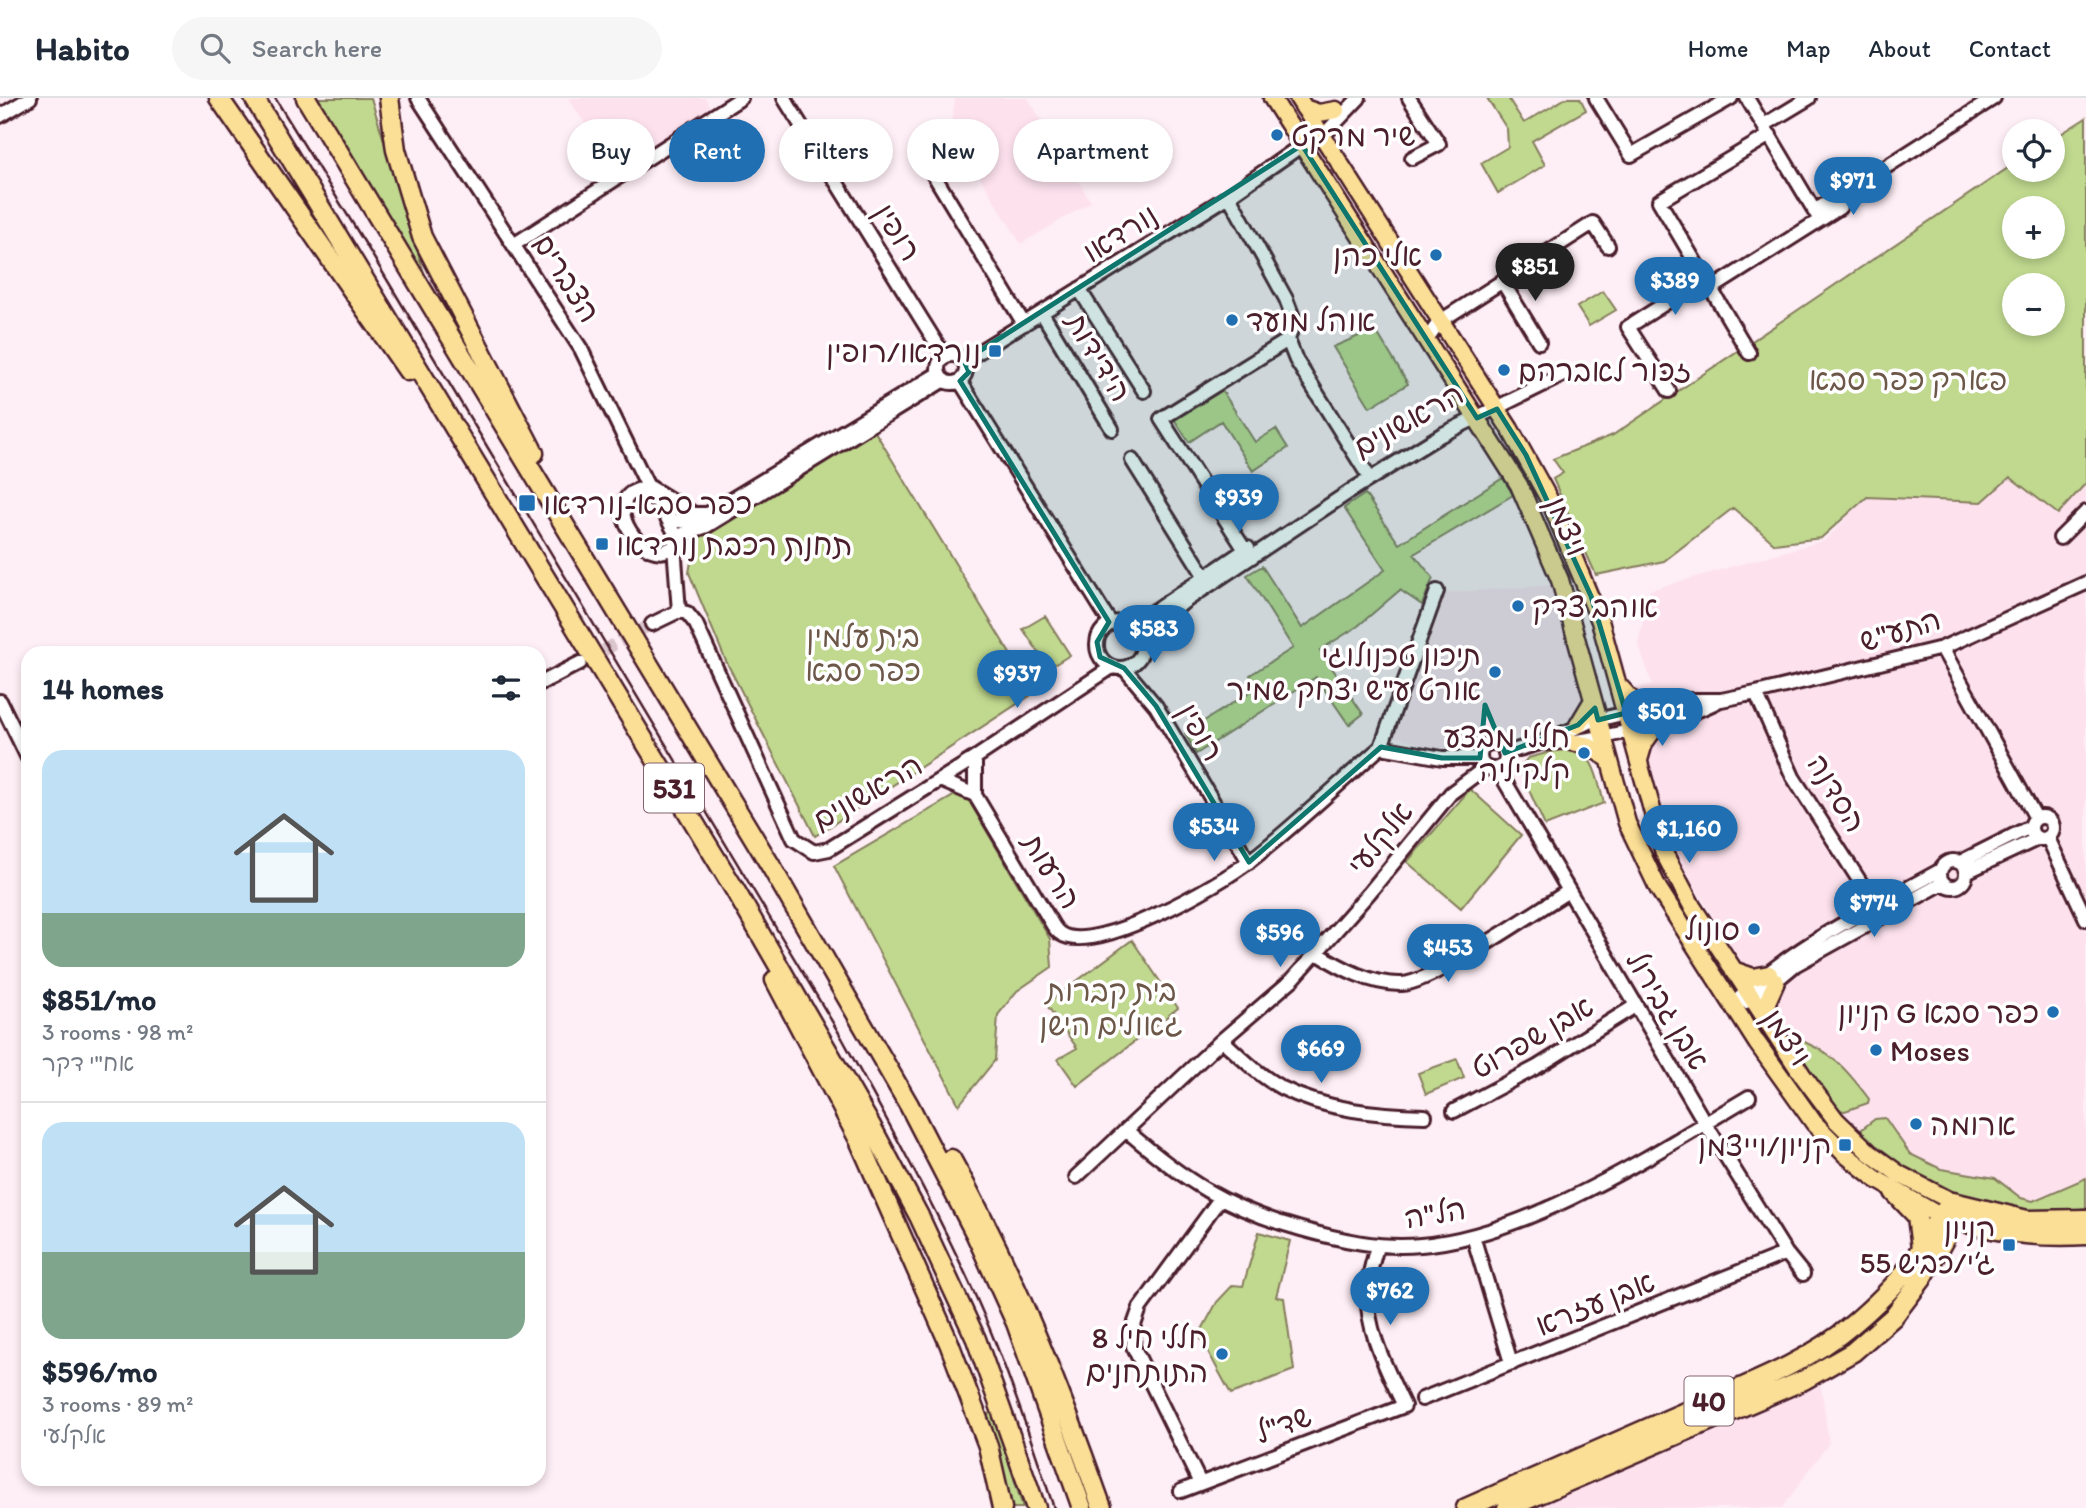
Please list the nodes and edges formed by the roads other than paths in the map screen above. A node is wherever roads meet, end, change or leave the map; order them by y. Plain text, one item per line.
1 (30, 98) edge
2 (219, 98) edge
3 (254, 98) edge
4 (306, 98) edge
5 (387, 98) edge
6 (418, 98) edge
7 (741, 98) edge
8 (784, 98) edge
9 (1272, 98) edge
10 (1357, 98) edge
11 (1409, 98) edge
12 (1596, 98) edge
13 (1731, 98) edge
14 (1747, 98) edge
15 (1809, 98) edge
16 (1994, 98) edge
17 (1301, 103) edge
18 (1336, 110) junction
19 (0, 116) edge
20 (1767, 130) junction
21 (1319, 131) junction
22 (1302, 145) junction
23 (1412, 158) dead end
24 (938, 182) edge
25 (1229, 197) junction
26 (1817, 216) junction
27 (515, 244) junction
28 (1608, 246) dead end
29 (1502, 281) junction
30 (1708, 284) junction
31 (1079, 289) junction
32 (1460, 308) junction
33 (1042, 313) junction
34 (1439, 322) junction
35 (1024, 324) junction
36 (1427, 339) junction
37 (1288, 340) junction
38 (1539, 342) dead end
39 (1458, 350) junction
40 (1749, 353) dead end
41 (945, 357) junction
42 (964, 361) junction
43 (1565, 374) dead end
44 (941, 376) junction
45 (960, 381) junction
46 (1144, 391) dead end
47 (1669, 391) dead end
48 (1494, 405) junction
49 (1475, 414) junction
50 (1112, 429) dead end
51 (1132, 460) dead end
52 (1366, 472) junction
53 (651, 492) junction
54 (2086, 512) edge
55 (709, 514) junction
56 (666, 516) junction
57 (2060, 538) dead end
58 (675, 544) junction
59 (1245, 550) junction
60 (660, 552) junction
61 (541, 569) junction
62 (676, 575) junction
63 (1205, 575) junction
64 (600, 581) junction
65 (2086, 583) edge
66 (1437, 591) dead end
67 (679, 611) junction
68 (652, 624) tunnel mouth
69 (1111, 624) junction
70 (1132, 626) junction
71 (1142, 638) junction
72 (1942, 648) junction
73 (580, 663) tunnel mouth
74 (1118, 667) junction
75 (546, 680) edge
76 (1619, 685) junction
77 (1756, 693) junction
78 (1593, 700) junction
79 (0, 701) edge
80 (1655, 715) junction
81 (1628, 721) junction
82 (1578, 725) junction
83 (1600, 728) junction
84 (1571, 742) junction
85 (1541, 743) junction
86 (21, 744) edge
87 (1381, 747) junction
88 (1505, 753) junction
89 (975, 758) junction
90 (1608, 758) junction
91 (1639, 762) junction
92 (1487, 764) junction
93 (940, 780) junction
94 (975, 795) junction
95 (699, 831) junction
96 (2038, 831) junction
97 (1249, 862) junction
98 (1963, 867) junction
99 (772, 868) junction
100 (1941, 877) junction
101 (1567, 892) junction
102 (1879, 911) junction
103 (2086, 919) edge
104 (1317, 953) junction
105 (1734, 970) junction
106 (1778, 977) junction
107 (1750, 995) junction
108 (1635, 1006) junction
109 (1732, 1006) junction
110 (1768, 1021) junction
111 (1222, 1040) junction
112 (1749, 1097) dead end
113 (1454, 1111) dead end
114 (1425, 1116) dead end
115 (1705, 1123) junction
116 (1127, 1131) junction
117 (1076, 1177) dead end
118 (1894, 1192) junction
119 (1219, 1200) junction
120 (1949, 1212) junction
121 (2086, 1219) edge
122 (1986, 1228) junction
123 (2086, 1235) edge
124 (1473, 1236) junction
125 (1377, 1246) junction
126 (1929, 1250) junction
127 (1786, 1254) junction
128 (1803, 1274) dead end
129 (1513, 1363) junction
130 (1422, 1399) dead end
131 (1200, 1483) junction
132 (1181, 1491) dead end
133 (1523, 1503) edge
134 (1486, 1505) edge
135 (1002, 1508) edge
136 (1036, 1508) edge
137 (1082, 1508) edge
138 (1102, 1508) edge
139 (1466, 1508) edge
140 (1507, 1508) edge

1 - 19 street
2 - 61 highway
3 - 61 highway, 531
4 - 64 highway, 531
5 - 64 highway
6 - 27 street, הצברים
7 - 27 street
8 - 41 street, רופין
9 - 22 main road, ויצמן
10 - 18 street
10 - 21 street
11 - 23 street
12 - 13 street
14 - 20 street
15 - 20 street
16 - 26 street
17 - 18 main road
17 - 21 main road, ויצמן
18 - 21 street
20 - 26 street
20 - 30 street
21 - 22 street, נורדאו
21 - 34 main road, ויצמן
22 - 25 street, נורדאו
22 - 36 main road, ויצמן
24 - 35 street
25 - 31 street, נורדאו
25 - 37 street
26 - 30 street
27 - 53 street, הצברים
28 - 29 street
29 - 32 street
29 - 38 street
30 - 40 street
30 - 47 street
31 - 33 street, נורדאו
31 - 46 street
32 - 34 street
32 - 39 street
33 - 35 street, נורדאו
33 - 50 street, הידידות
34 - 36 street
34 - 39 main road, ויצמן
35 - 42 street, נורדאו
36 - 49 main road, ויצמן
37 - 52 street
37 - 59 street
39 - 48 main road, ויצמן
41 - 42 street
41 - 44 street
42 - 45 street
43 - 48 street
44 - 45 street
44 - 55 street
44 - 58 street
45 - 69 street
48 - 49 street, הראשונים
48 - 76 main road, ויצמן
49 - 52 street, הראשונים
49 - 71 street, הראשונים
49 - 78 main road, ויצמן
51 - 63 street
52 - 59 street, הראשונים
53 - 55 street
53 - 56 street, הצברים
53 - 60 street
54 - 57 street
55 - 56 street
56 - 58 street, הצברים
58 - 60 street
58 - 62 street, הצברים
59 - 63 street, הראשונים
60 - 62 street
61 - 95 highway, 531
62 - 67 street, הצברים
63 - 70 street, הראשונים
64 - 99 highway, 531
65 - 72 street, התע"ש
66 - 87 street, הרעות
67 - 68 street
67 - 93 street, הראשונים
69 - 70 street
69 - 74 street
70 - 71 street
71 - 74 street
72 - 77 street, התע"ש
72 - 96 street
73 - 75 street
74 - 89 street, הראשונים
74 - 97 street, רופין
76 - 80 main road
76 - 81 main road, ויצמן
77 - 80 street, התע"ש
77 - 102 street, הסדנה
78 - 82 main road
78 - 83 main road, ויצמן
79 - 86 street
80 - 81 street, התע"ש
80 - 91 main road
81 - 83 street
81 - 91 main road, ויצמן
82 - 83 street
82 - 85 street
83 - 84 street
83 - 90 main road, ויצמן
84 - 85 street
84 - 90 main road
85 - 88 street
87 - 92 street
87 - 97 street, הרעות
88 - 92 street
88 - 92 street
89 - 93 street, הראשונים
89 - 94 street
90 - 109 main road, ויצמן
91 - 105 main road, ויצמן
92 - 101 street, אבן גבירול
92 - 104 street, אלקלעי
93 - 94 street
94 - 97 street, הרעות
95 - 135 highway
95 - 136 highway, 531
96 - 98 street
96 - 103 street
98 - 100 street
98 - 100 street
99 - 137 highway, 531
99 - 138 highway
100 - 102 street
101 - 104 street
101 - 108 street, אבן גבירול
102 - 106 street
102 - 106 street
104 - 111 street, אלקלעי
105 - 106 main road
105 - 107 main road, ויצמן
106 - 107 street
106 - 110 main road
107 - 109 street
107 - 110 main road, ויצמן
108 - 113 street, אבן שפרוט
108 - 115 street, אבן גבירול
109 - 118 main road, ויצמן
110 - 120 main road, ויצמן
111 - 114 street
111 - 116 street, אלקלעי
112 - 115 street, הל"ה
115 - 124 street, הל"ה
115 - 127 street, אבן גבירול
116 - 117 street, אלקלעי
116 - 119 street, הל"ה
118 - 120 main road, ויצמן
118 - 126 highway
119 - 125 street, הל"ה
119 - 131 street
120 - 121 highway
120 - 122 highway
120 - 126 highway, 40
122 - 123 highway
122 - 126 highway, 40
124 - 125 street, הל"ה
124 - 129 street
125 - 131 street, שד"ל
126 - 133 highway, 40
126 - 134 highway, 40
127 - 128 street, אבן גבירול
127 - 129 street, אבן עזרא
129 - 130 street, אבן עזרא
131 - 132 street, שד"ל
133 - 140 highway, 40
134 - 139 highway, 40

